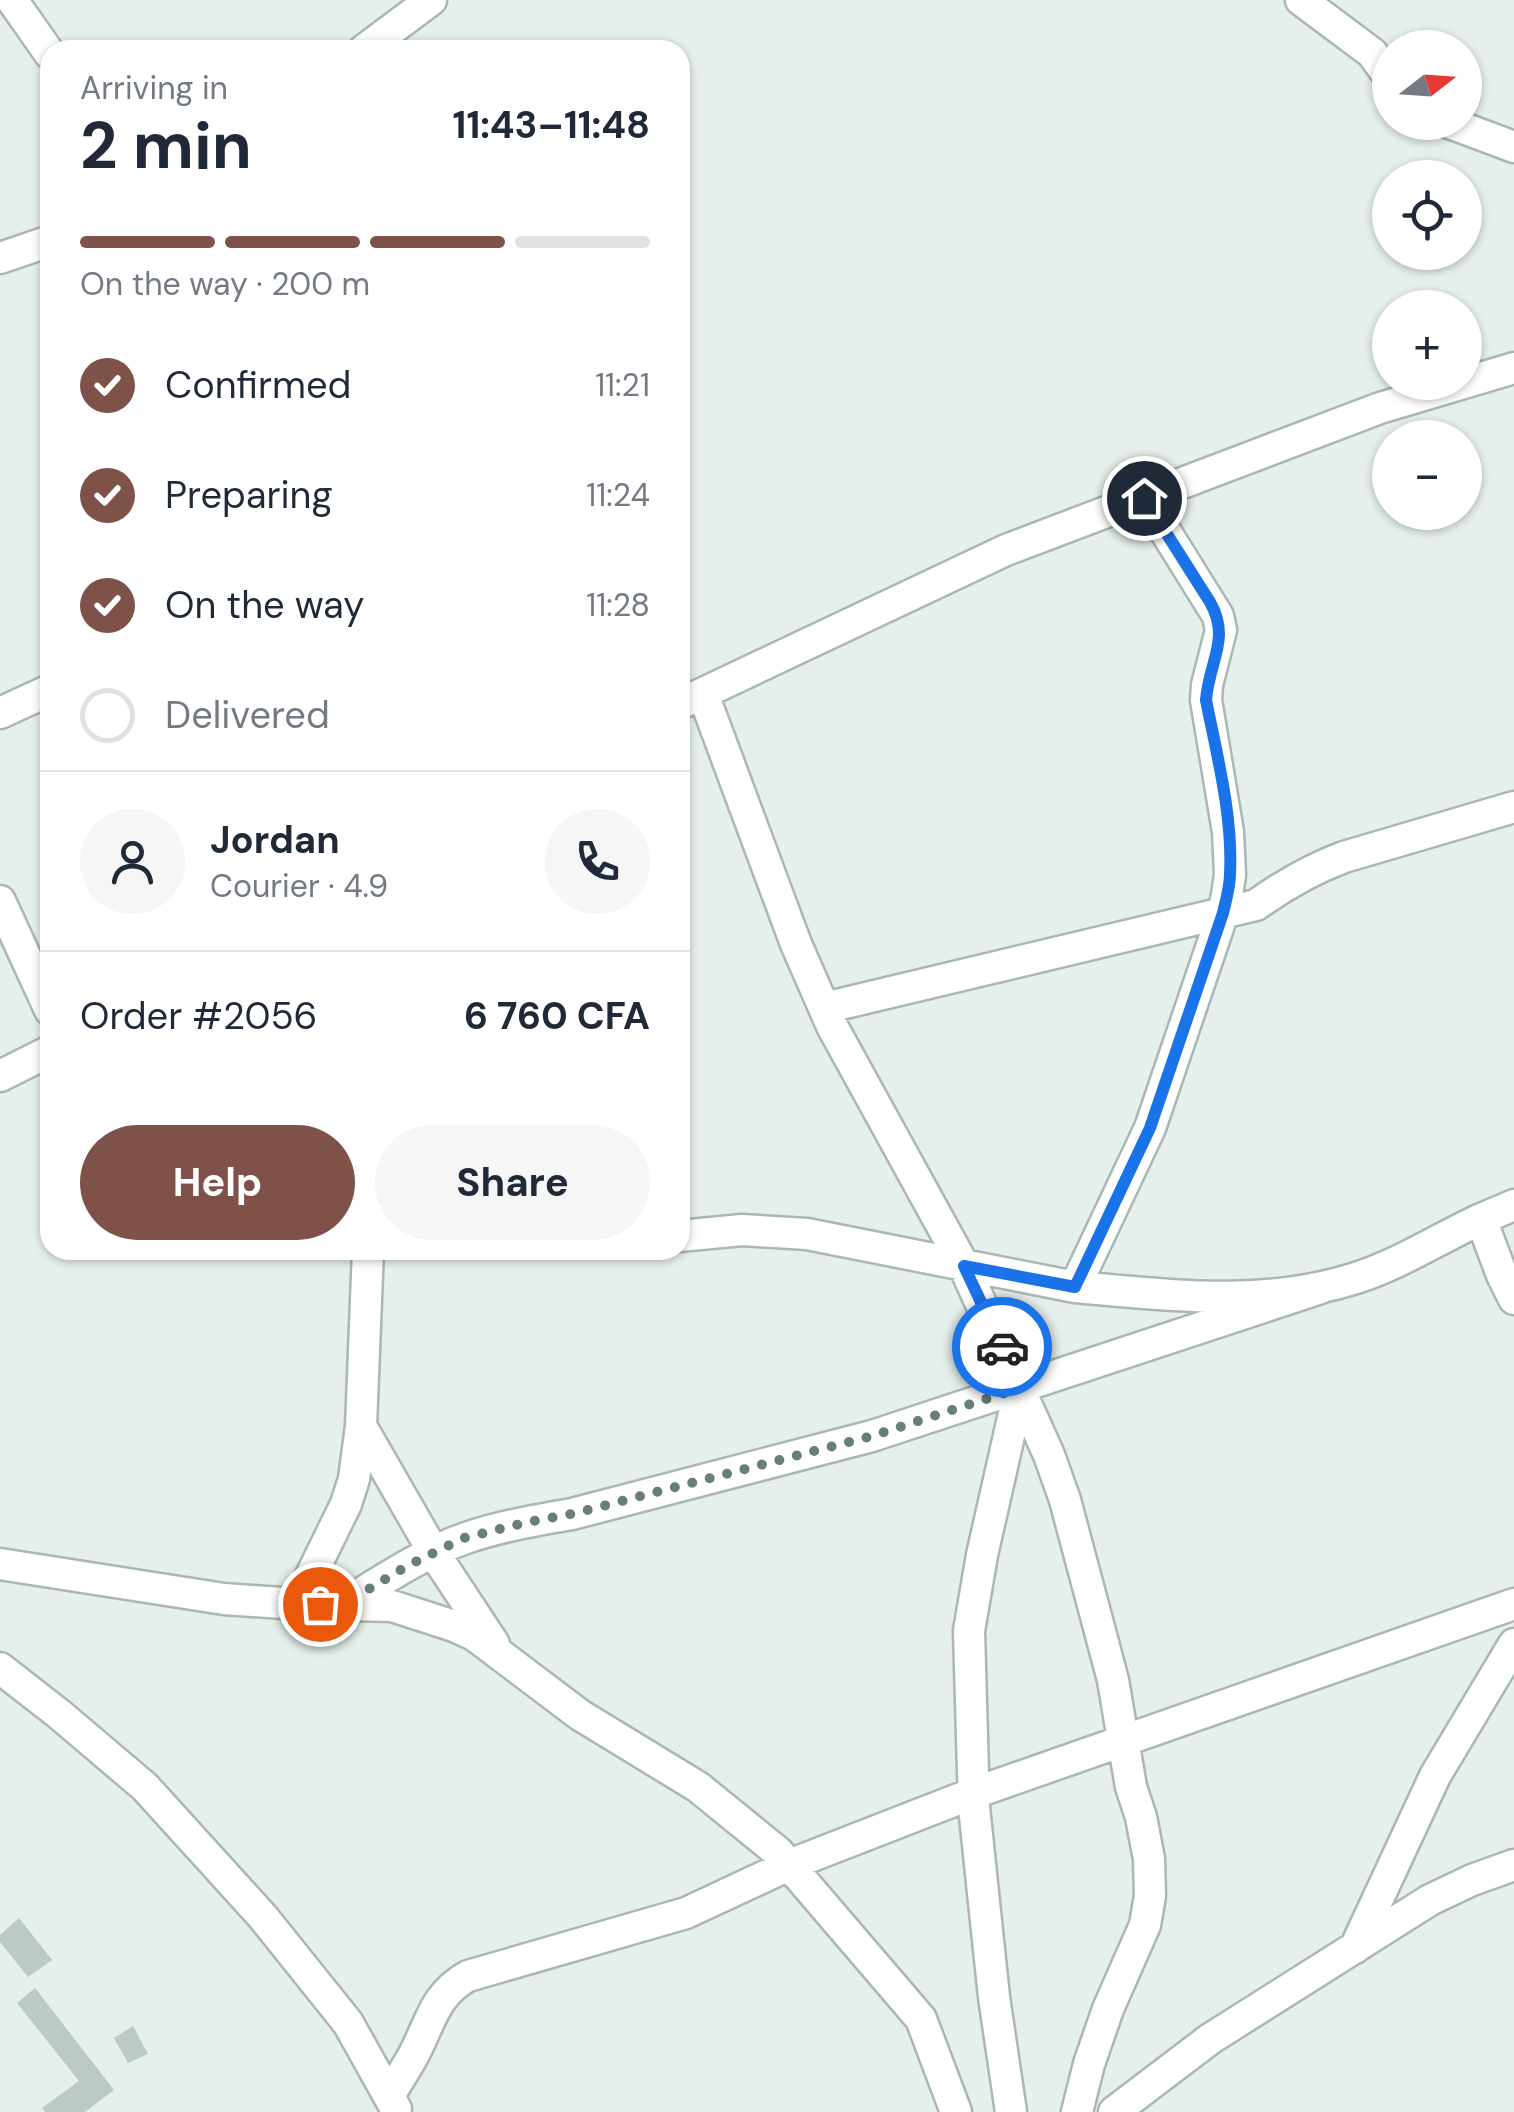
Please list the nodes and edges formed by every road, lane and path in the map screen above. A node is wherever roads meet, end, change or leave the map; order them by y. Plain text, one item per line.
1 (12, 0) edge
2 (431, 0) edge
3 (1302, 0) edge
4 (40, 40) edge
5 (377, 40) edge
6 (1372, 53) edge
7 (1482, 135) edge
8 (1514, 147) edge
9 (40, 244) edge
10 (0, 258) edge
11 (1514, 368) edge
12 (1144, 498) junction
13 (40, 694) edge
14 (692, 699) edge
15 (0, 712) edge
16 (1514, 807) edge
17 (0, 901) edge
18 (1223, 913) junction
19 (40, 988) edge
20 (824, 1008) junction
21 (40, 1056) edge
22 (0, 1076) edge
23 (1514, 1205) edge
24 (1481, 1219) junction
25 (690, 1235) edge
26 (368, 1260) edge
27 (964, 1266) junction
28 (1075, 1287) junction
29 (1320, 1288) junction
30 (1514, 1299) edge
31 (1020, 1388) junction
32 (361, 1426) junction
33 (434, 1553) junction
34 (0, 1564) edge
35 (298, 1604) junction
36 (344, 1604) junction
37 (1514, 1604) edge
38 (1514, 1644) edge
39 (501, 1654) junction
40 (0, 1668) edge
41 (1124, 1741) junction
42 (974, 1793) junction
43 (1514, 1865) edge
44 (789, 1866) junction
45 (1355, 1948) junction
46 (393, 2104) edge
47 (956, 2112) edge
48 (1010, 2112) edge
49 (1077, 2112) edge
50 (1114, 2112) edge

1 - 4 street
2 - 5 street
3 - 6 street
7 - 8 street
9 - 10 street
11 - 12 street
12 - 14 street
12 - 18 street
13 - 15 street
14 - 20 street
16 - 18 street
17 - 19 street
18 - 20 street
18 - 28 street
20 - 27 street
21 - 22 street
23 - 24 street
24 - 29 street
24 - 30 street
25 - 27 street
26 - 32 street
27 - 28 street
27 - 31 street
28 - 29 street
29 - 31 street
31 - 33 street
31 - 41 street
31 - 42 street
32 - 33 street
32 - 35 street
33 - 36 street
33 - 39 street
34 - 35 street
35 - 36 street
36 - 39 street
37 - 41 street
38 - 45 street
39 - 44 street
40 - 46 street
41 - 42 street
41 - 49 street
42 - 44 street
42 - 48 street
43 - 45 street
44 - 46 street
44 - 47 street
45 - 50 street

